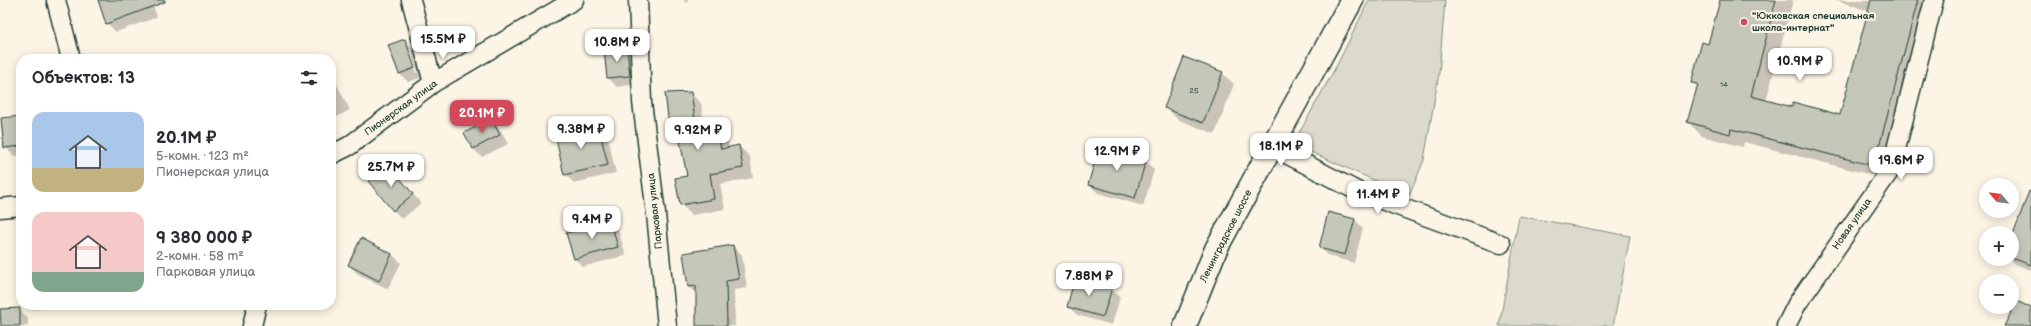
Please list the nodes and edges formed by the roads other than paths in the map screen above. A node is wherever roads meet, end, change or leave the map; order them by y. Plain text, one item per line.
1 (56, 0) edge
2 (411, 0) edge
3 (574, 0) edge
4 (638, 0) edge
5 (1352, 0) edge
6 (1934, 0) edge
7 (70, 54) edge
8 (433, 83) junction
9 (1273, 147) junction
10 (336, 152) edge
11 (16, 206) edge
12 (0, 208) edge
13 (1500, 244) dead end
14 (256, 310) edge
15 (252, 326) edge
16 (667, 326) edge
17 (1185, 326) edge
18 (1786, 326) edge

1 - 7 street
2 - 8 street
3 - 8 street, Пионерская улица
4 - 16 street, Парковая улица
5 - 9 main road, Ленинградское шоссе
6 - 18 street, Новая улица
8 - 10 street, Пионерская улица
9 - 13 street
9 - 17 main road, Ленинградское шоссе
11 - 12 street
14 - 15 street

